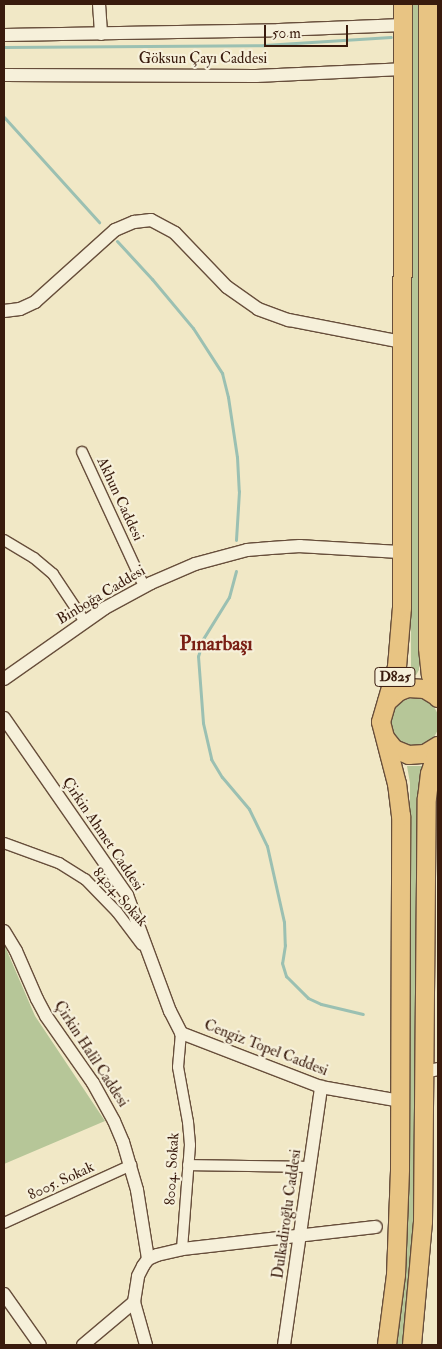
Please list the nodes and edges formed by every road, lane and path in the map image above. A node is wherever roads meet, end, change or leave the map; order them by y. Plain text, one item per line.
1 (98, 4) edge
2 (403, 4) edge
3 (428, 4) edge
4 (403, 25) junction
5 (433, 32) edge
6 (101, 34) junction
7 (4, 35) edge
8 (402, 69) junction
9 (4, 75) edge
10 (4, 311) edge
11 (402, 342) junction
12 (433, 367) edge
13 (82, 452) dead end
14 (433, 473) edge
15 (5, 543) edge
16 (402, 552) junction
17 (144, 586) junction
18 (433, 596) edge
19 (85, 622) junction
20 (4, 678) edge
21 (438, 698) edge
22 (387, 702) junction
23 (4, 718) edge
24 (384, 736) junction
25 (438, 746) edge
26 (438, 750) edge
27 (4, 843) edge
28 (4, 931) edge
29 (150, 958) junction
30 (181, 1033) junction
31 (432, 1071) edge
32 (321, 1087) junction
33 (400, 1101) junction
34 (188, 1165) junction
35 (131, 1166) junction
36 (310, 1167) junction
37 (4, 1224) edge
38 (376, 1227) dead end
39 (301, 1235) junction
40 (182, 1249) junction
41 (148, 1259) junction
42 (4, 1294) edge
43 (134, 1302) junction
44 (40, 1345) edge
45 (83, 1345) edge
46 (146, 1345) edge
47 (284, 1345) edge
48 (387, 1345) edge
49 (412, 1345) edge

1 - 6 street
2 - 4 highway, D825
3 - 5 highway, D825
4 - 6 street, Göksun Çayı Caddesi
4 - 8 highway, D825
5 - 12 highway, D825
6 - 7 street, Göksun Çayı Caddesi
8 - 9 street, Göksun Çayı Caddesi
8 - 11 highway, D825
10 - 11 street
11 - 16 highway, D825
12 - 14 highway, D825
13 - 17 street, Akhun Caddesi
14 - 18 highway, D825
15 - 19 street
16 - 17 street, Binboğa Caddesi
16 - 22 highway, D825
17 - 19 street, Binboğa Caddesi
18 - 21 highway, D825
19 - 20 street, Binboğa Caddesi
21 - 22 highway
22 - 24 highway, D825
23 - 29 street, Çirkin Ahmet Caddesi
24 - 25 highway
24 - 33 highway, D825
26 - 31 highway
27 - 29 street, 8404. Sokak
28 - 35 street, Çirkin Halil Caddesi
29 - 30 street, Çirkin Ahmet Caddesi
30 - 32 street, Cengiz Topel Caddesi
30 - 34 street, 8004. Sokak
31 - 49 highway
32 - 33 street, Cengiz Topel Caddesi
32 - 36 street, Dulkadiroğlu Caddesi
33 - 48 highway, D825
34 - 36 street
34 - 40 street, 8004. Sokak
35 - 37 street, 8005. Sokak
35 - 41 street, Çirkin Halil Caddesi
36 - 39 street, Dulkadiroğlu Caddesi
38 - 39 street
39 - 40 street
39 - 47 street, Dulkadiroğlu Caddesi
40 - 41 street
41 - 43 street
42 - 44 street
43 - 45 street
43 - 46 street

